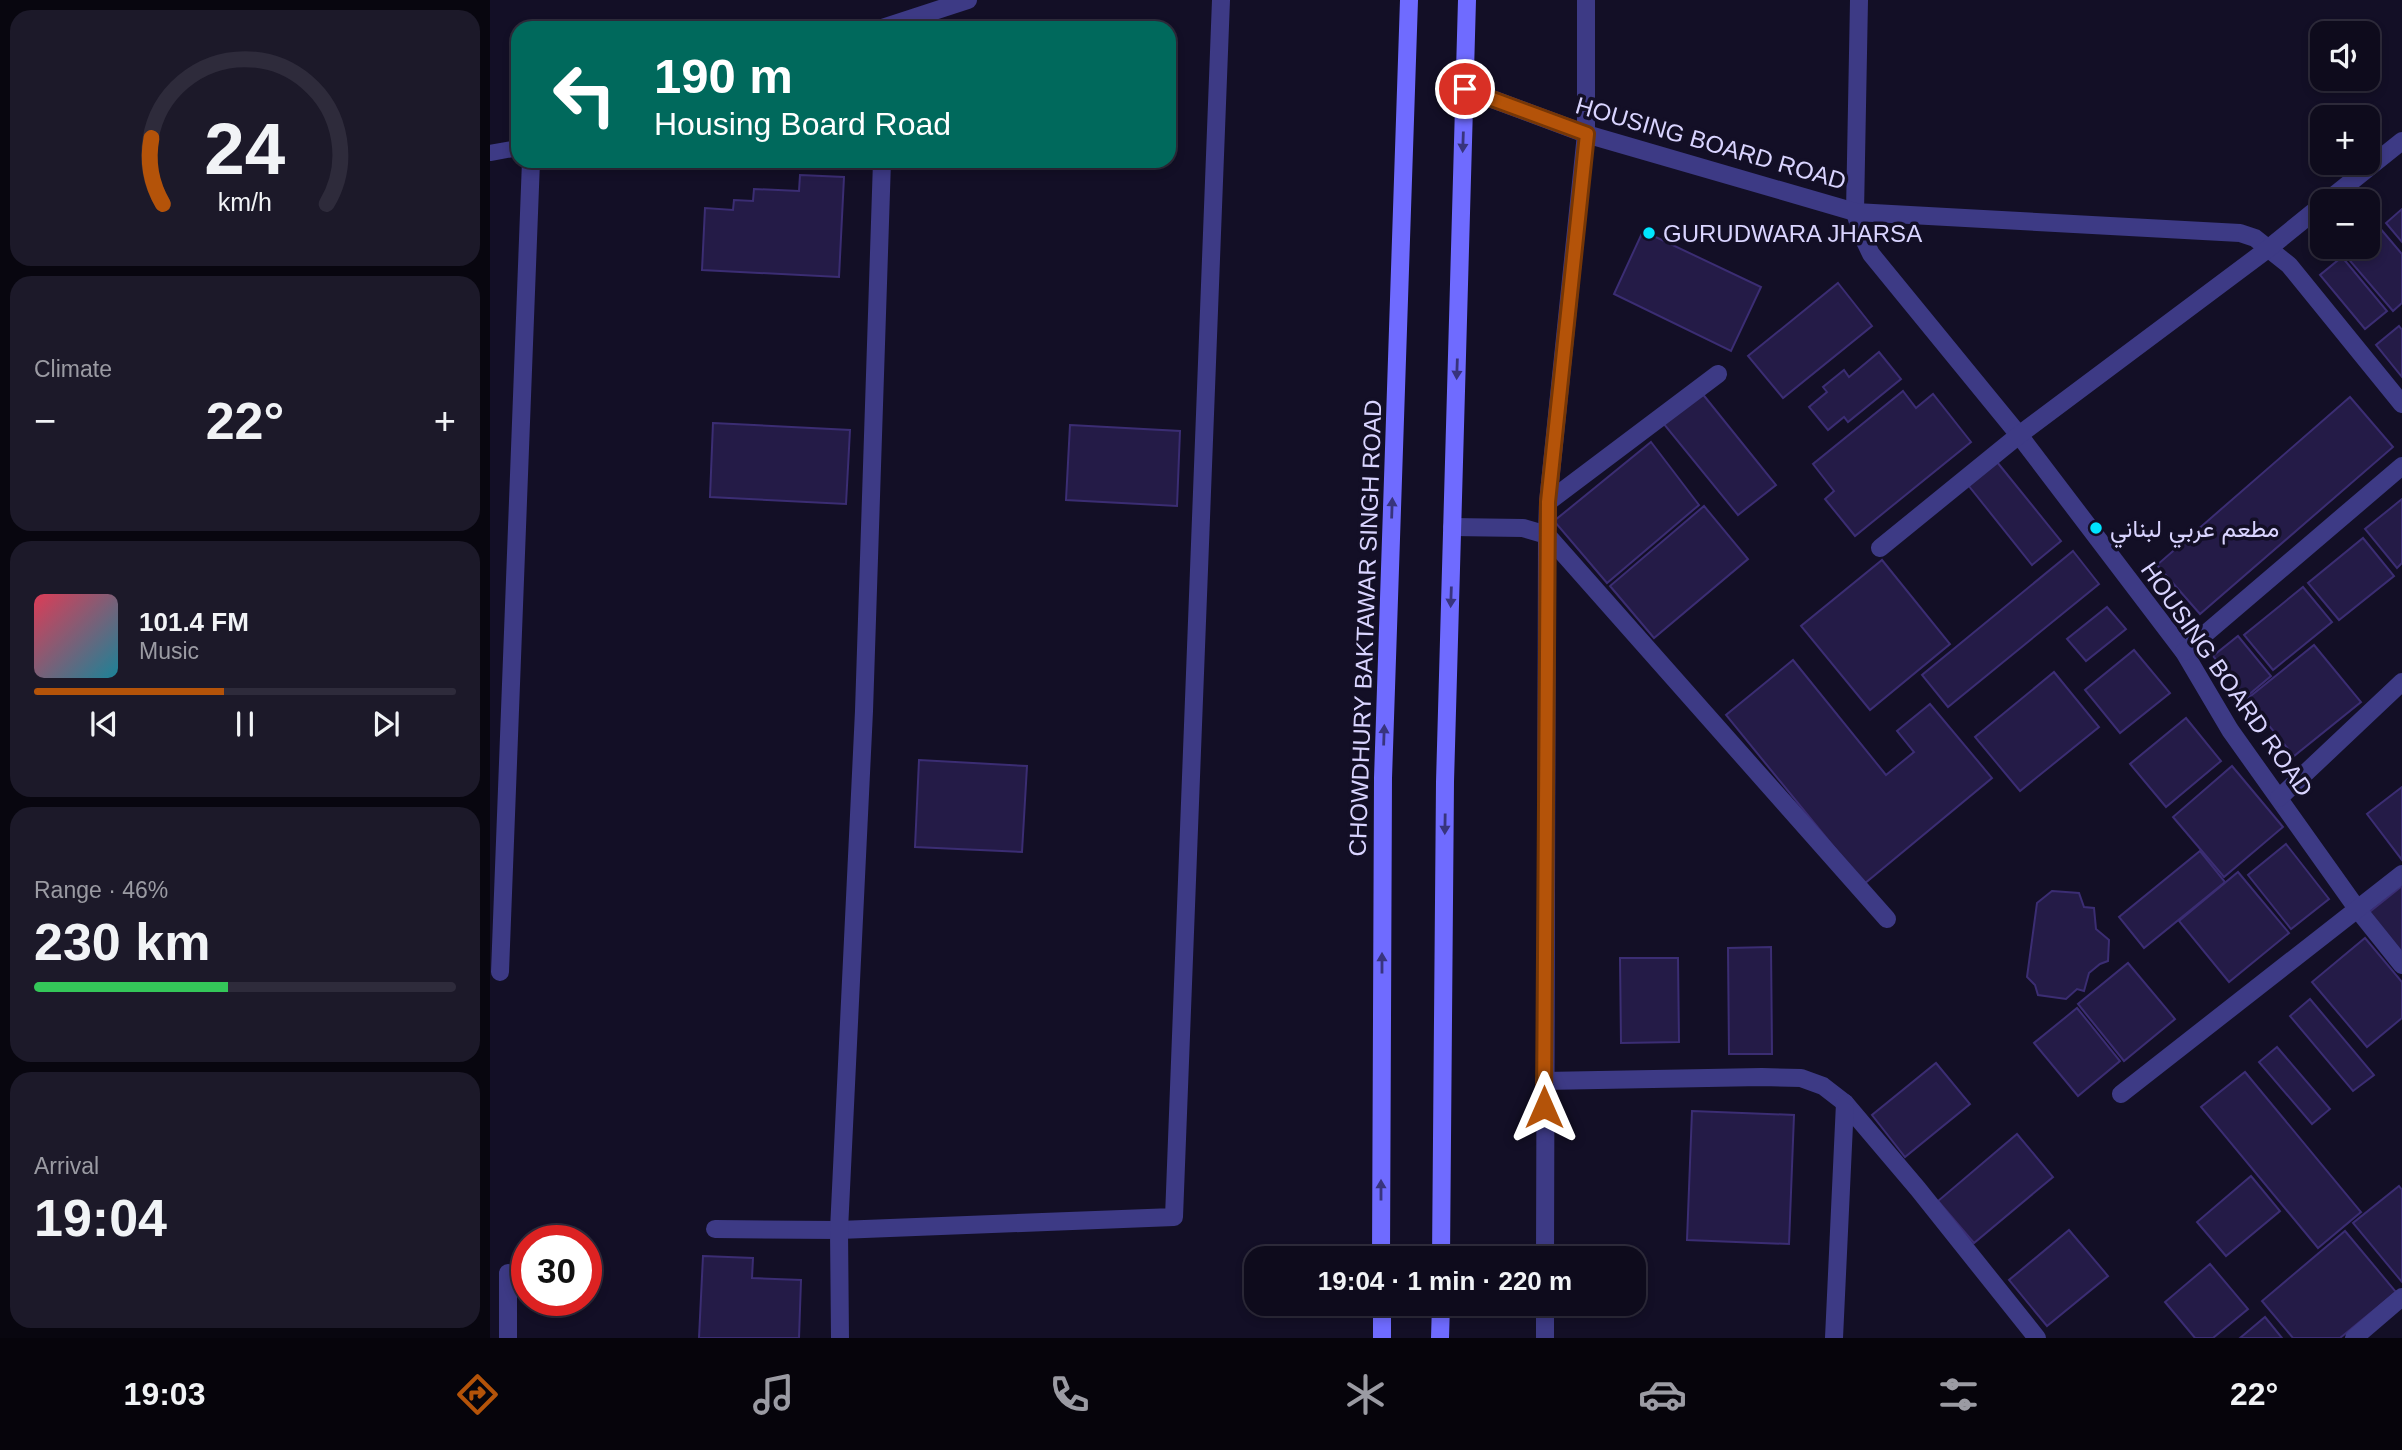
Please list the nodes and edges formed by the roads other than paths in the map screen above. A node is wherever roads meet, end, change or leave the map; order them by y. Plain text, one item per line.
1 (968, 0) edge
2 (1221, 0) edge
3 (1409, 0) edge
4 (1467, 0) edge
5 (1586, 0) edge
6 (1859, 0) edge
7 (903, 21) edge
8 (1465, 89) junction
9 (1587, 134) junction
10 (2402, 141) edge
11 (511, 149) edge
12 (490, 153) edge
13 (531, 168) edge
14 (883, 168) edge
15 (2342, 189) edge
16 (1855, 212) junction
17 (2310, 215) edge
18 (2269, 248) junction
19 (1717, 374) dead end
20 (2402, 404) edge
21 (2019, 435) junction
22 (2402, 466) edge
23 (1548, 502) junction
24 (1452, 527) junction
25 (1547, 535) junction
26 (1880, 548) dead end
27 (2185, 652) junction
28 (2402, 682) edge
29 (499, 789) edge
30 (2278, 798) junction
31 (2402, 874) edge
32 (2358, 910) junction
33 (1887, 919) dead end
34 (2402, 965) edge
35 (499, 972) dead end
36 (1544, 1081) junction
37 (2121, 1094) dead end
38 (1845, 1103) junction
39 (715, 1229) dead end
40 (839, 1230) junction
41 (1381, 1246) edge
42 (1441, 1246) edge
43 (1545, 1246) edge
44 (508, 1273) dead end
45 (2402, 1297) edge
46 (1382, 1316) edge
47 (1441, 1316) edge
48 (1545, 1316) edge
49 (508, 1338) edge
50 (840, 1338) edge
51 (1382, 1338) edge
52 (1440, 1338) edge
53 (1545, 1338) edge
54 (1834, 1338) edge
55 (2037, 1338) edge
56 (2354, 1338) edge

1 - 7 street
2 - 40 street
41 -> 3 main road, CHOWDHURY BAKTAWAR SINGH ROAD
4 - 8 main road
5 - 9 street
6 - 16 street
8 - 9 street, HOUSING BOARD ROAD
8 -> 24 main road
9 - 16 street, HOUSING BOARD ROAD
9 - 23 street
10 - 15 street
11 - 12 lane
13 - 29 street
14 - 40 street
16 - 18 street
16 - 21 street, HOUSING BOARD ROAD
17 - 18 street
18 - 20 street
18 - 21 street
19 - 23 street
21 - 26 street
21 - 27 street, HOUSING BOARD ROAD
22 - 27 street
23 - 25 street
24 - 25 street
24 -> 42 main road
25 - 33 street
25 - 36 street
27 - 30 street, HOUSING BOARD ROAD
28 - 30 street
29 - 35 street
30 - 32 street, HOUSING BOARD ROAD
31 - 32 street
32 - 34 street, HOUSING BOARD ROAD
32 - 37 street
36 - 38 street
36 - 43 street
38 - 54 street
38 - 55 street
39 - 40 street
40 - 50 street
44 - 49 street
45 - 56 street
46 - 51 main road
47 - 52 main road
48 - 53 street

